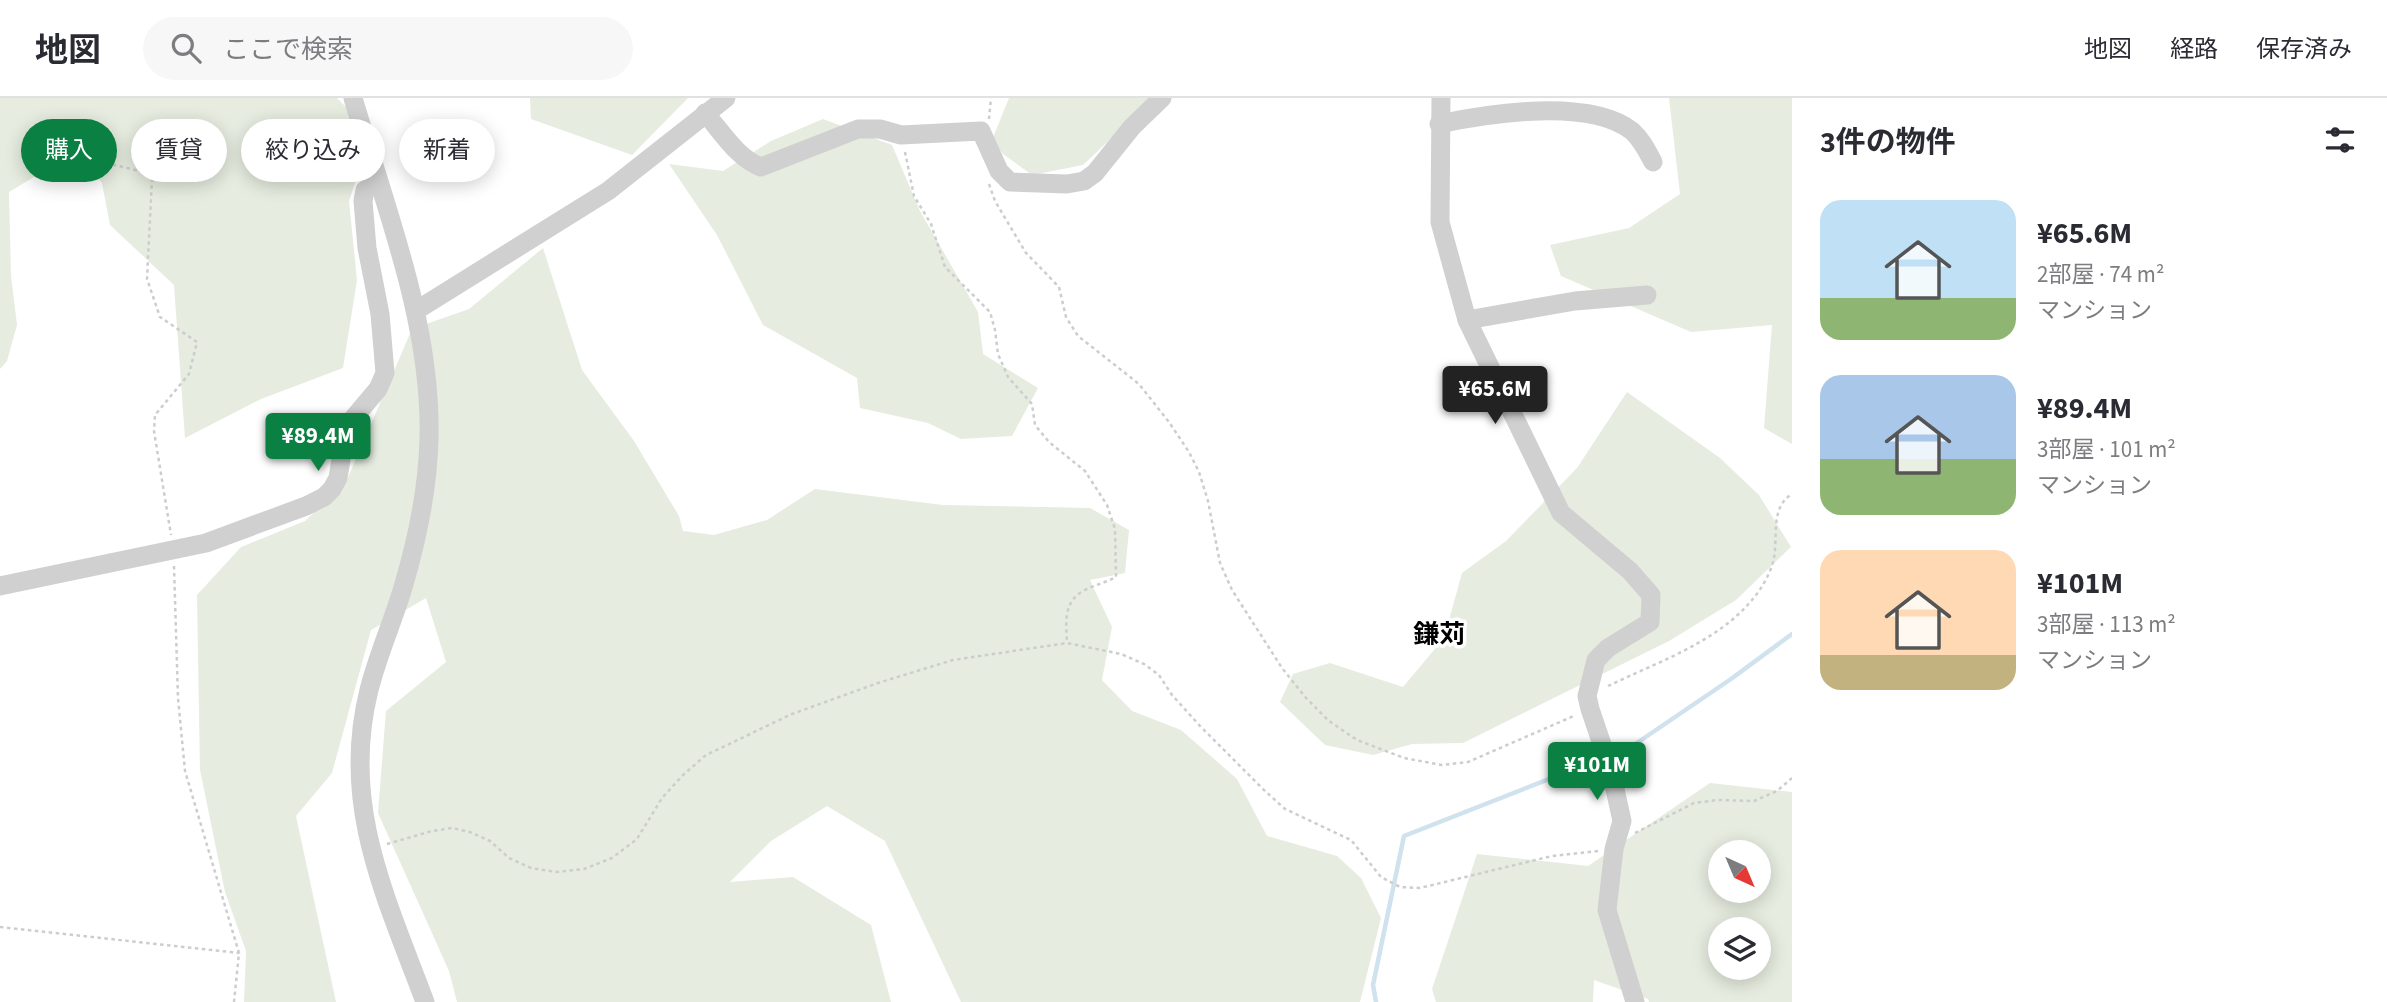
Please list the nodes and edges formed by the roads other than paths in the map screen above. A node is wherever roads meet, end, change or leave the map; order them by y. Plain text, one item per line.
1 (353, 98) edge
2 (726, 98) edge
3 (1162, 98) edge
4 (1441, 98) edge
5 (705, 113) junction
6 (1439, 124) junction
7 (1653, 162) dead end
8 (378, 183) junction
9 (1647, 295) dead end
10 (417, 310) junction
11 (1467, 320) junction
12 (0, 586) edge
13 (425, 1002) edge
14 (1635, 1002) edge

1 - 8 street
2 - 5 street
3 - 5 street
4 - 6 street
5 - 10 street
6 - 7 street
6 - 11 street
8 - 10 street
8 - 12 street
9 - 11 street
10 - 13 street
11 - 14 street

